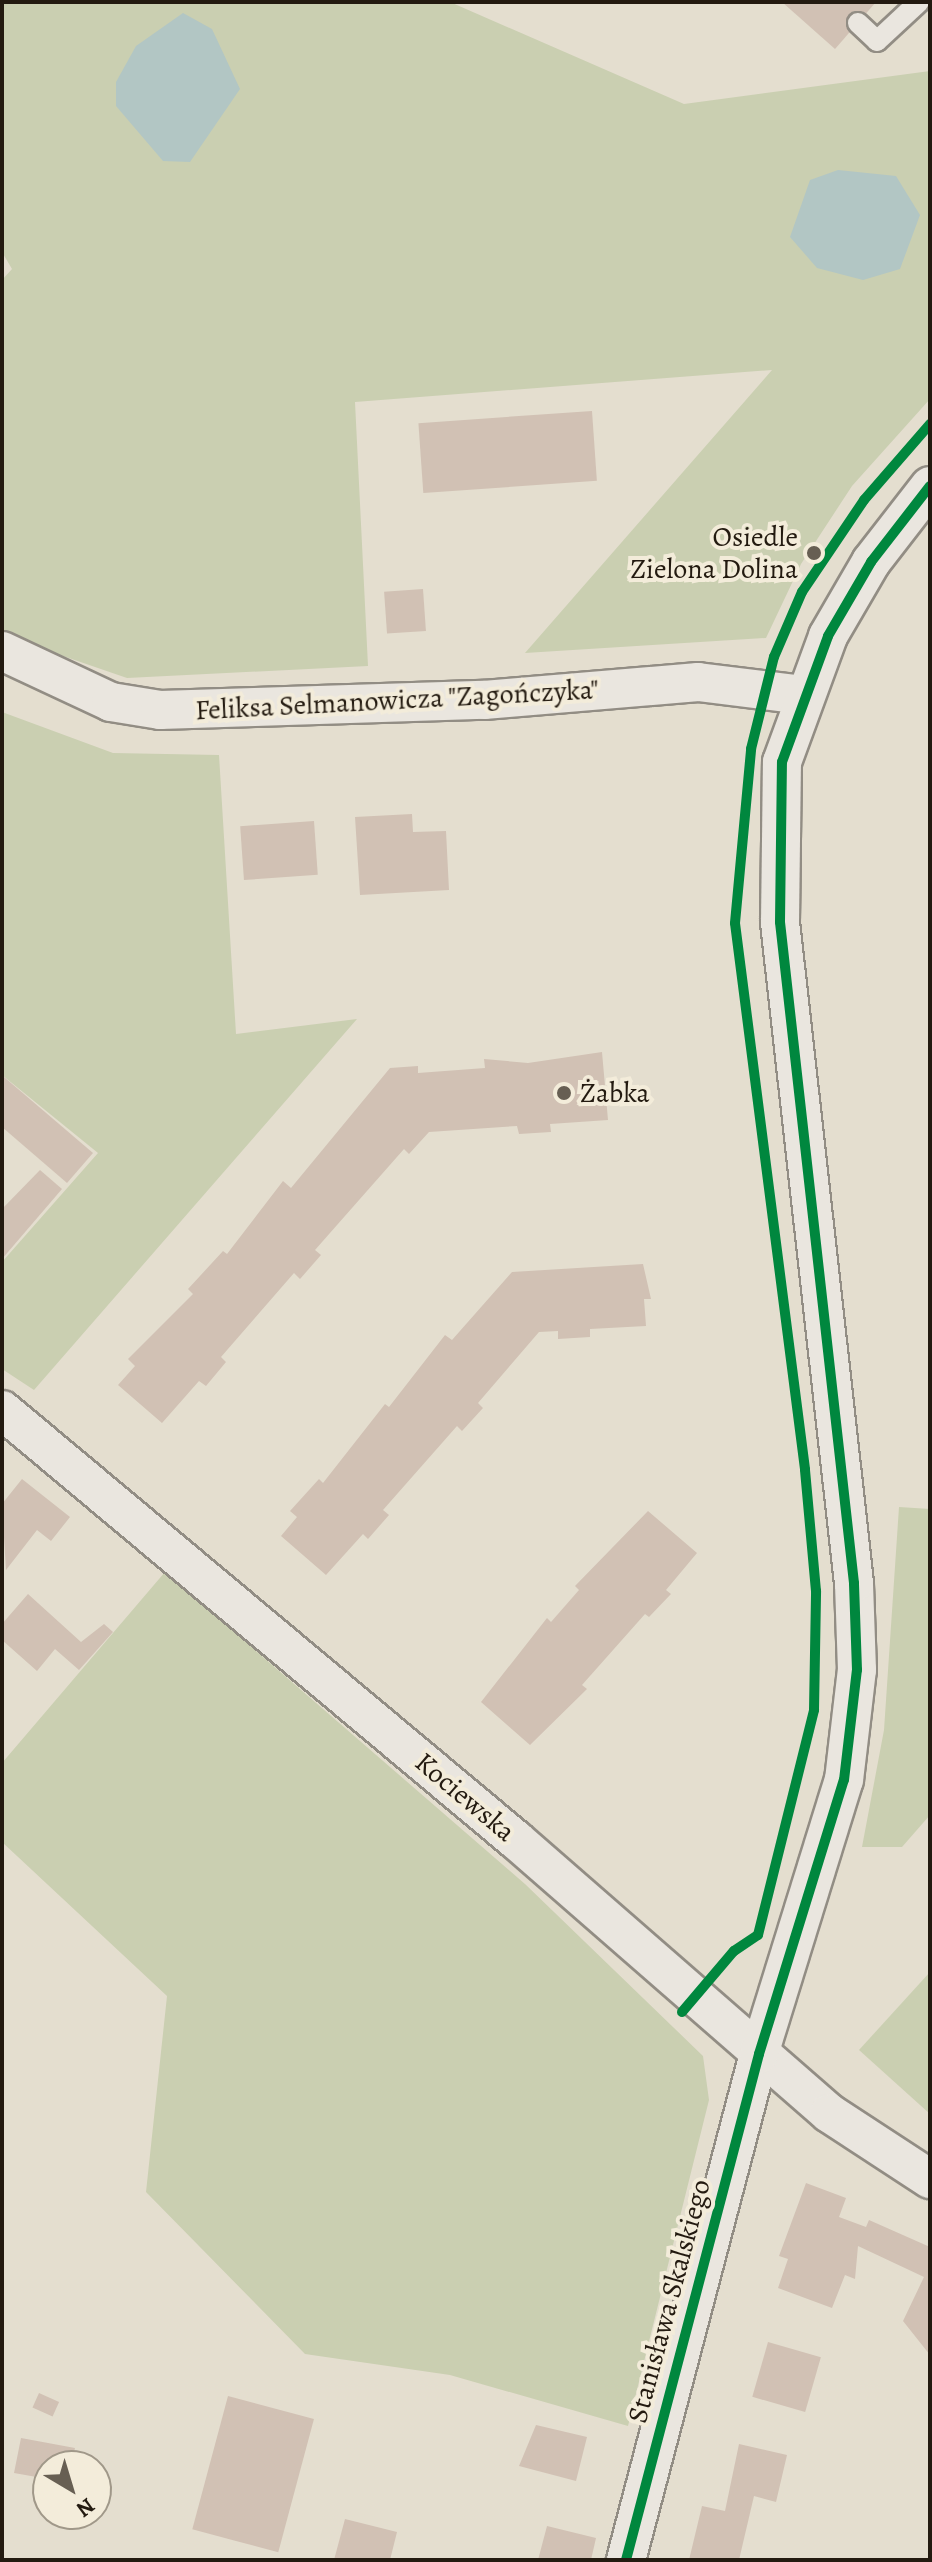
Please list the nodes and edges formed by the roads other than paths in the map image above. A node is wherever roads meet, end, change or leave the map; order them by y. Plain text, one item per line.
1 (919, 2) edge
2 (858, 23) dead end
3 (930, 486) edge
4 (2, 651) edge
5 (802, 695) junction
6 (2, 1410) edge
7 (759, 2054) junction
8 (930, 2179) edge
9 (626, 2560) edge

1 - 2 lane
3 - 5 street, Stanisława Skalskiego
4 - 5 street, Feliksa Selmanowicza "Zagończyka"
5 - 7 street, Stanisława Skalskiego
6 - 7 street, Kociewska
7 - 8 street, Kociewska
7 - 9 street, Stanisława Skalskiego

